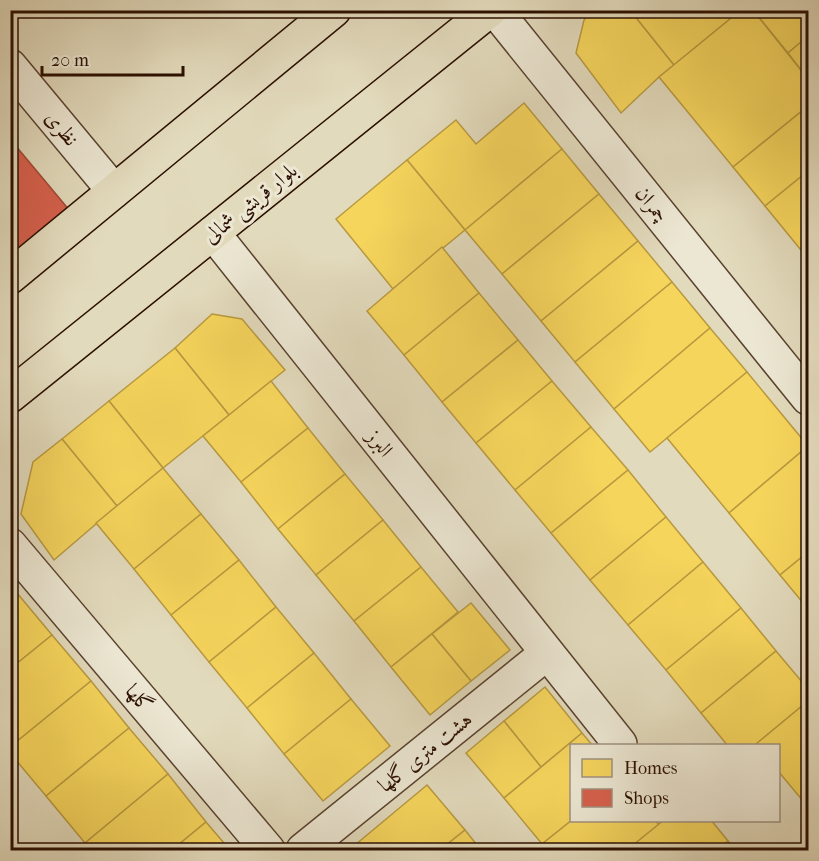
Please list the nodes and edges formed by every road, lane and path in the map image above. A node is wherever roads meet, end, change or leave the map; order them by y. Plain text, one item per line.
1 (334, 10) edge
2 (490, 10) edge
3 (495, 10) edge
4 (10, 66) edge
5 (114, 191) junction
6 (213, 233) junction
7 (10, 277) edge
8 (10, 396) edge
9 (808, 398) edge
10 (10, 545) edge
11 (547, 653) junction
12 (620, 744) edge
13 (268, 850) edge
14 (303, 850) edge

1 - 5 main road
2 - 6 main road, بلوار قریشی شمالی
3 - 9 street, چمران
4 - 5 street, نظری
5 - 7 main road
6 - 8 main road, بلوار قریشی شمالی
6 - 11 street, البرز
10 - 13 street, گلها
11 - 12 street, البرز
11 - 14 street, هشت متری گلها

